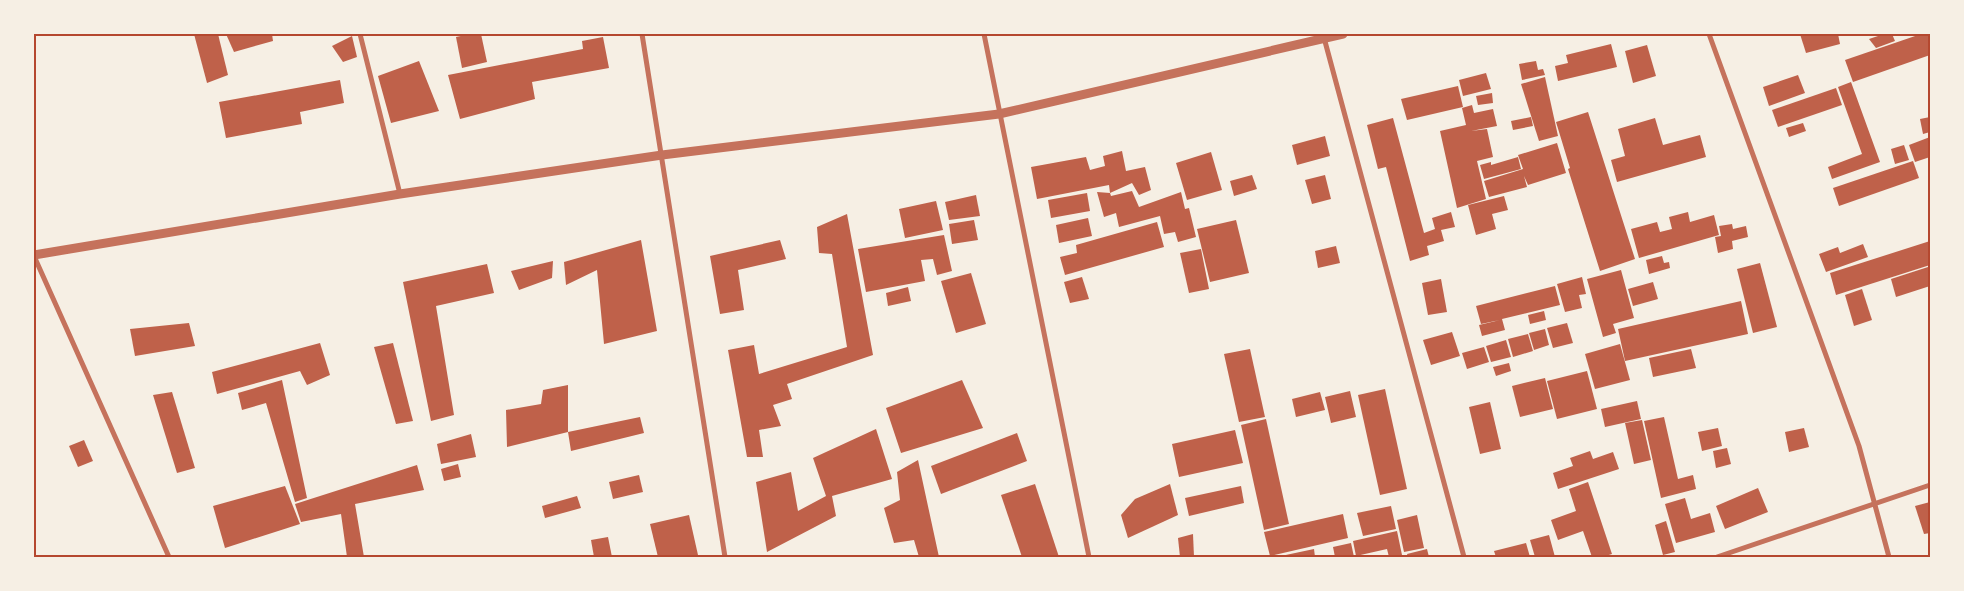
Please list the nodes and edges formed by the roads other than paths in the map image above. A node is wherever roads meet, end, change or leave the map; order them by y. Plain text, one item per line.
1 (360, 34) edge
2 (642, 34) edge
3 (984, 34) edge
4 (1343, 34) edge
5 (1709, 34) edge
6 (1324, 36) edge
7 (999, 114) junction
8 (662, 155) junction
9 (400, 194) junction
10 (34, 256) edge
11 (1930, 485) edge
12 (1874, 504) junction
13 (169, 557) edge
14 (725, 557) edge
15 (1089, 557) edge
16 (1464, 557) edge
17 (1717, 557) edge
18 (1889, 557) edge

1 - 9 street
2 - 8 street
3 - 7 street
4 - 6 street
5 - 12 street
6 - 7 street
6 - 16 street
7 - 8 street
7 - 15 street
8 - 9 street
8 - 14 street
9 - 10 street
10 - 13 street
11 - 12 street
12 - 17 street
12 - 18 street

